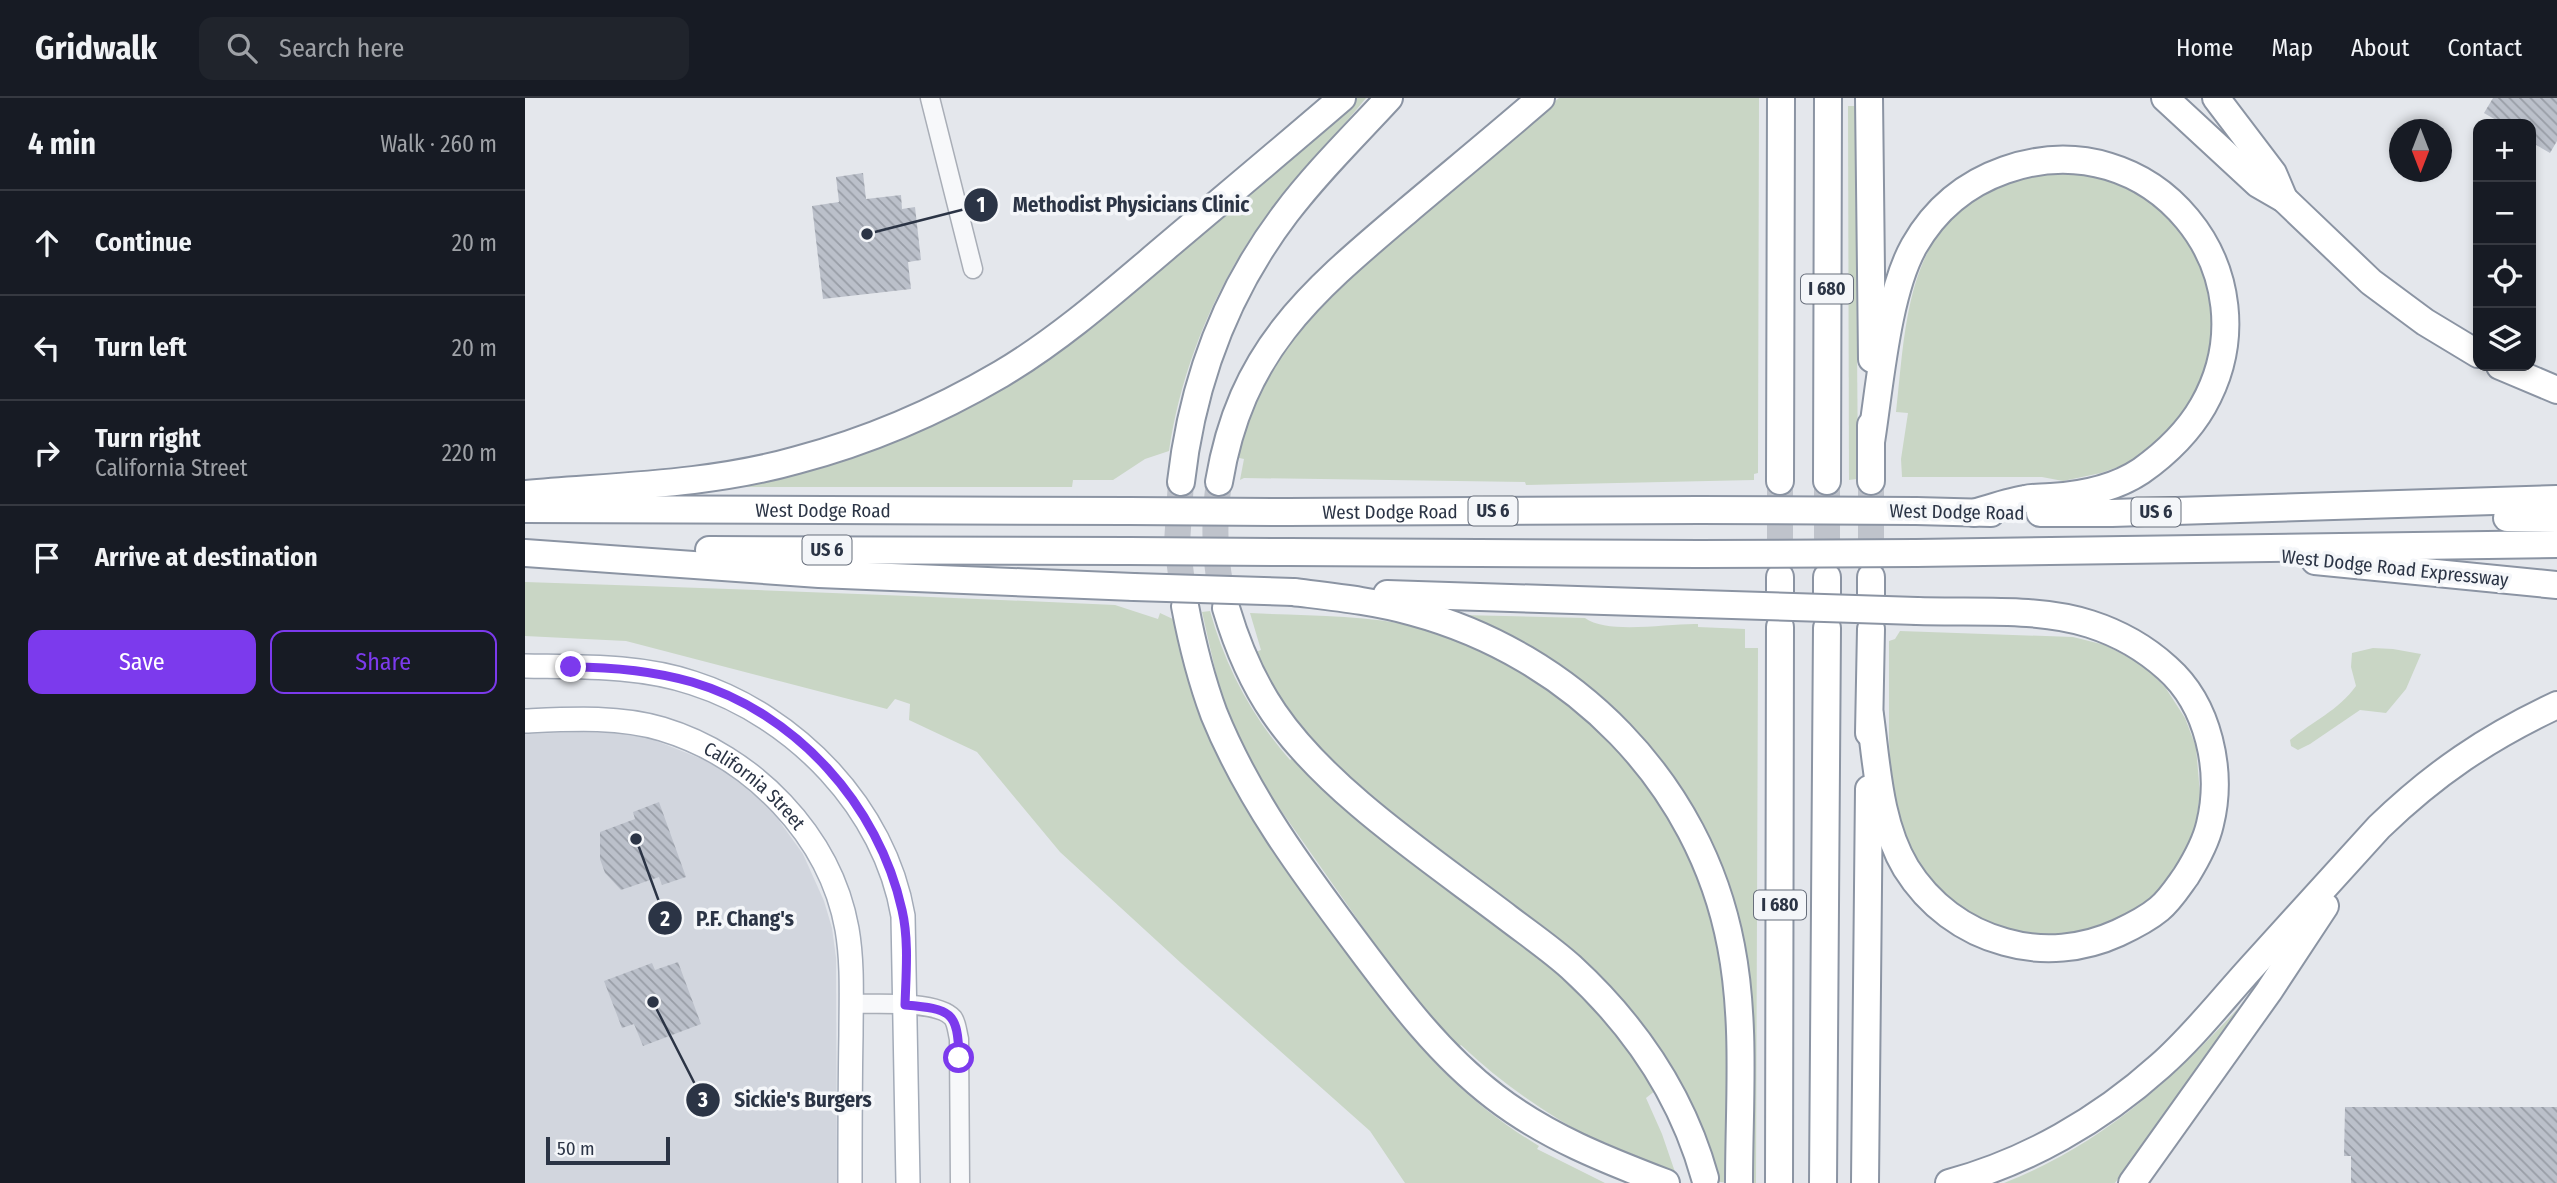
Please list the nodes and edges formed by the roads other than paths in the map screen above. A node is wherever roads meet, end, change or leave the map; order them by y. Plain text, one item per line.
1 (930, 98) edge
2 (1342, 98) edge
3 (1389, 98) edge
4 (1541, 98) edge
5 (1781, 98) edge
6 (1828, 98) edge
7 (1869, 98) edge
8 (2165, 98) edge
9 (2216, 98) edge
10 (2284, 199) junction
11 (973, 269) dead end
12 (2473, 351) edge
13 (2512, 371) edge
14 (2557, 390) edge
15 (1871, 442) junction
16 (1780, 481) tunnel mouth
17 (1827, 481) tunnel mouth
18 (1871, 481) tunnel mouth
19 (1181, 482) tunnel mouth
20 (1219, 482) tunnel mouth
21 (525, 494) edge
22 (2557, 499) edge
23 (2339, 506) junction
24 (525, 509) edge
25 (1973, 513) junction
26 (2557, 518) edge
27 (2557, 544) edge
28 (2234, 549) junction
29 (525, 551) edge
30 (2557, 585) edge
31 (1293, 592) junction
32 (1185, 606) tunnel mouth
33 (1226, 608) tunnel mouth
34 (1780, 627) dead end
35 (1827, 628) dead end
36 (1871, 629) dead end
37 (525, 666) edge
38 (2557, 705) edge
39 (1870, 715) junction
40 (525, 721) edge
41 (2379, 827) junction
42 (851, 1004) junction
43 (905, 1005) junction
44 (1705, 1178) dead end
45 (850, 1183) edge
46 (908, 1183) edge
47 (960, 1183) edge
48 (1666, 1183) edge
49 (1739, 1183) edge
50 (1779, 1183) edge
51 (1822, 1183) edge
52 (1865, 1183) edge
53 (1948, 1183) edge
54 (2132, 1183) edge

1 - 11 street
2 - 21 highway
3 - 19 highway
4 - 20 highway
5 - 16 highway, I 680
6 - 17 highway, I 680
7 - 15 highway
8 - 10 highway
9 - 10 highway
10 - 12 highway
13 - 14 highway
15 - 18 highway
15 - 25 highway
22 - 23 highway, US 6
23 - 25 highway, West Dodge Road / US 6
23 - 26 highway
24 - 25 highway, West Dodge Road / US 6, bridge
27 - 28 highway
28 - 29 highway, West Dodge Road / US 6, bridge
28 - 30 highway, West Dodge Road Expressway / US 6
29 - 31 highway, bridge
31 - 39 highway, bridge
31 - 49 highway
32 - 48 highway
33 - 44 highway
34 - 50 highway, I 680
35 - 51 highway, I 680
36 - 39 highway
37 - 43 main road
38 - 41 highway
39 - 52 highway
40 - 42 main road, California Street
41 - 53 highway
41 - 54 highway
42 - 43 street
42 - 45 main road, California Street
43 - 46 main road
43 - 47 street

